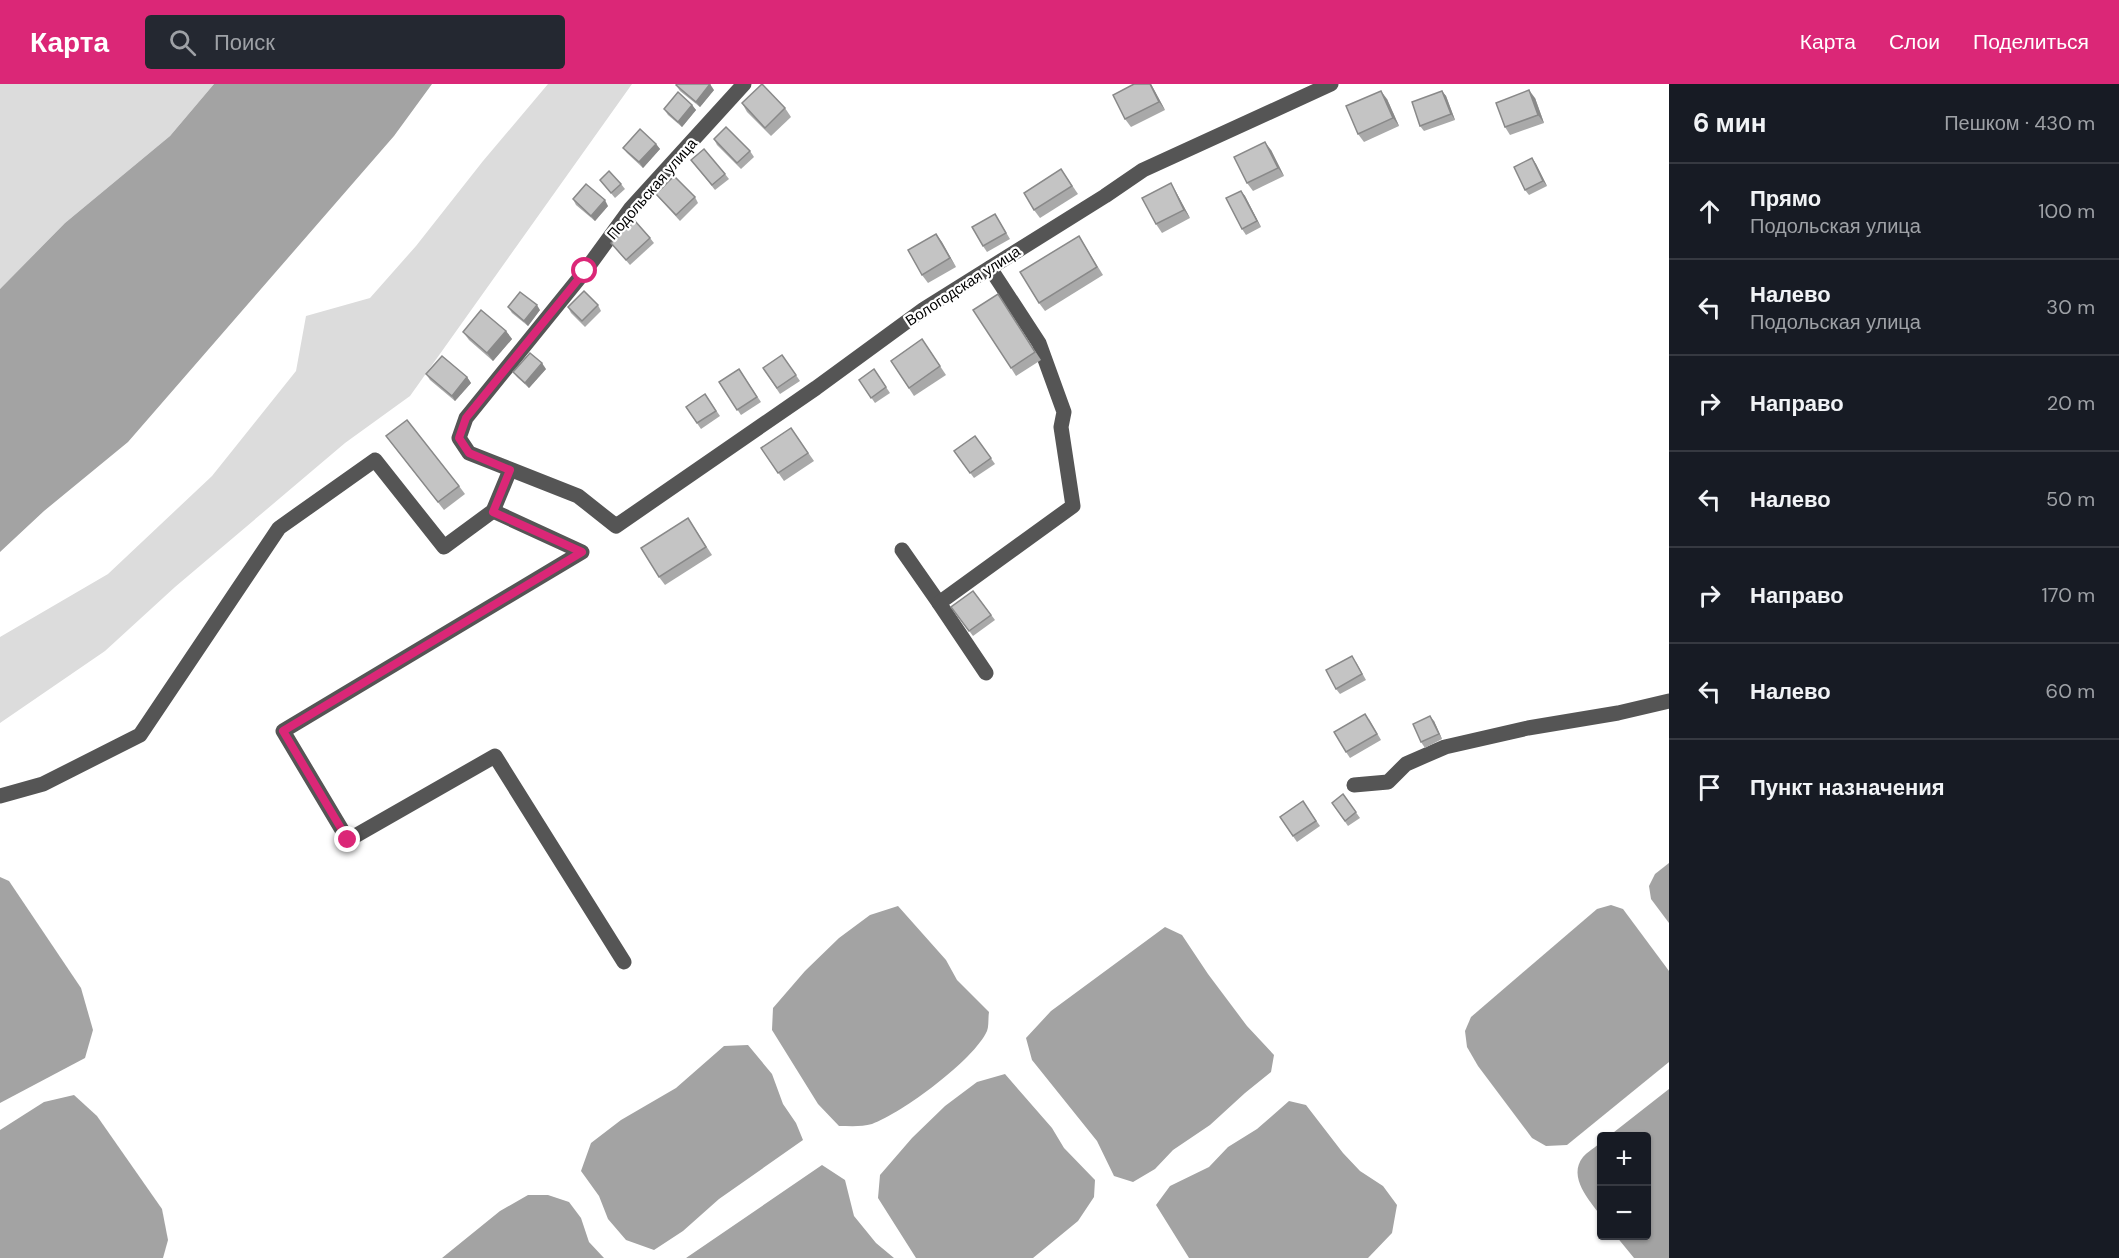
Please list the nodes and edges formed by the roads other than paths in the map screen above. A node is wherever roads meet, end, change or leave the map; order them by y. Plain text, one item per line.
1 (744, 84) edge
2 (1331, 84) edge
3 (990, 268) junction
4 (510, 470) junction
5 (493, 512) junction
6 (616, 526) joint
7 (902, 550) dead end
8 (939, 603) junction
9 (986, 673) dead end
10 (1669, 700) edge
11 (1354, 785) dead end
12 (0, 796) edge
13 (624, 962) dead end

1 - 4 street, Подольская улица
2 - 3 street, Вологодская улица
3 - 6 street, Вологодская улица
3 - 8 street
4 - 5 street
4 - 6 street, Подольская улица
5 - 12 street
5 - 13 street
7 - 8 street
8 - 9 street
10 - 11 street

